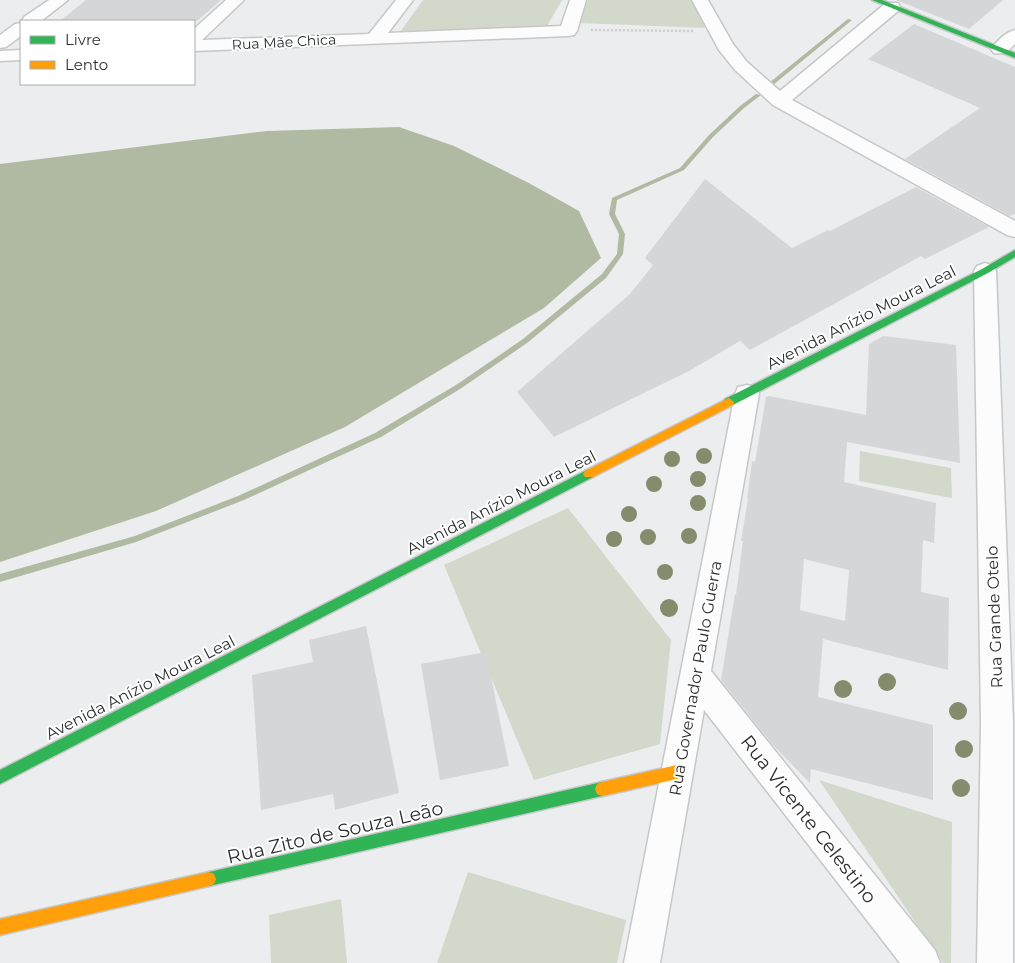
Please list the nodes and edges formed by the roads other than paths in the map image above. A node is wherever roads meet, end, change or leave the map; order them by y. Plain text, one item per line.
1 (60, 0) edge
2 (236, 0) edge
3 (405, 0) edge
4 (578, 0) edge
5 (700, 0) edge
6 (876, 0) edge
7 (897, 3) edge
8 (31, 20) edge
9 (20, 29) edge
10 (1015, 35) edge
11 (195, 37) edge
12 (375, 38) junction
13 (0, 43) edge
14 (195, 46) edge
15 (1007, 52) edge
16 (20, 55) edge
17 (0, 56) edge
18 (780, 102) junction
19 (1015, 230) edge
20 (1015, 253) edge
21 (985, 271) junction
22 (747, 394) junction
23 (695, 674) junction
24 (1006, 725) edge
25 (677, 772) junction
26 (0, 777) edge
27 (0, 926) edge
28 (642, 963) edge
29 (922, 963) edge
30 (995, 963) edge

1 - 8 street
2 - 11 street
3 - 12 street
4 - 12 street, Rua Mãe Chica
5 - 18 street
6 - 7 street
7 - 15 street
7 - 18 street
9 - 13 street
10 - 15 street
12 - 14 street, Rua Mãe Chica
16 - 17 street
18 - 19 street
20 - 21 street, Avenida Anízio Moura Leal
21 - 22 street, Avenida Anízio Moura Leal
21 - 24 street, Rua Grande Otelo
22 - 23 street, Rua Governador Paulo Guerra
22 - 26 street, Avenida Anízio Moura Leal
23 - 25 street, Rua Governador Paulo Guerra
23 - 29 street, Rua Vicente Celestino
24 - 30 street, Rua Grande Otelo
25 - 27 street, Rua Zito de Souza Leão
25 - 28 street, Rua Governador Paulo Guerra

